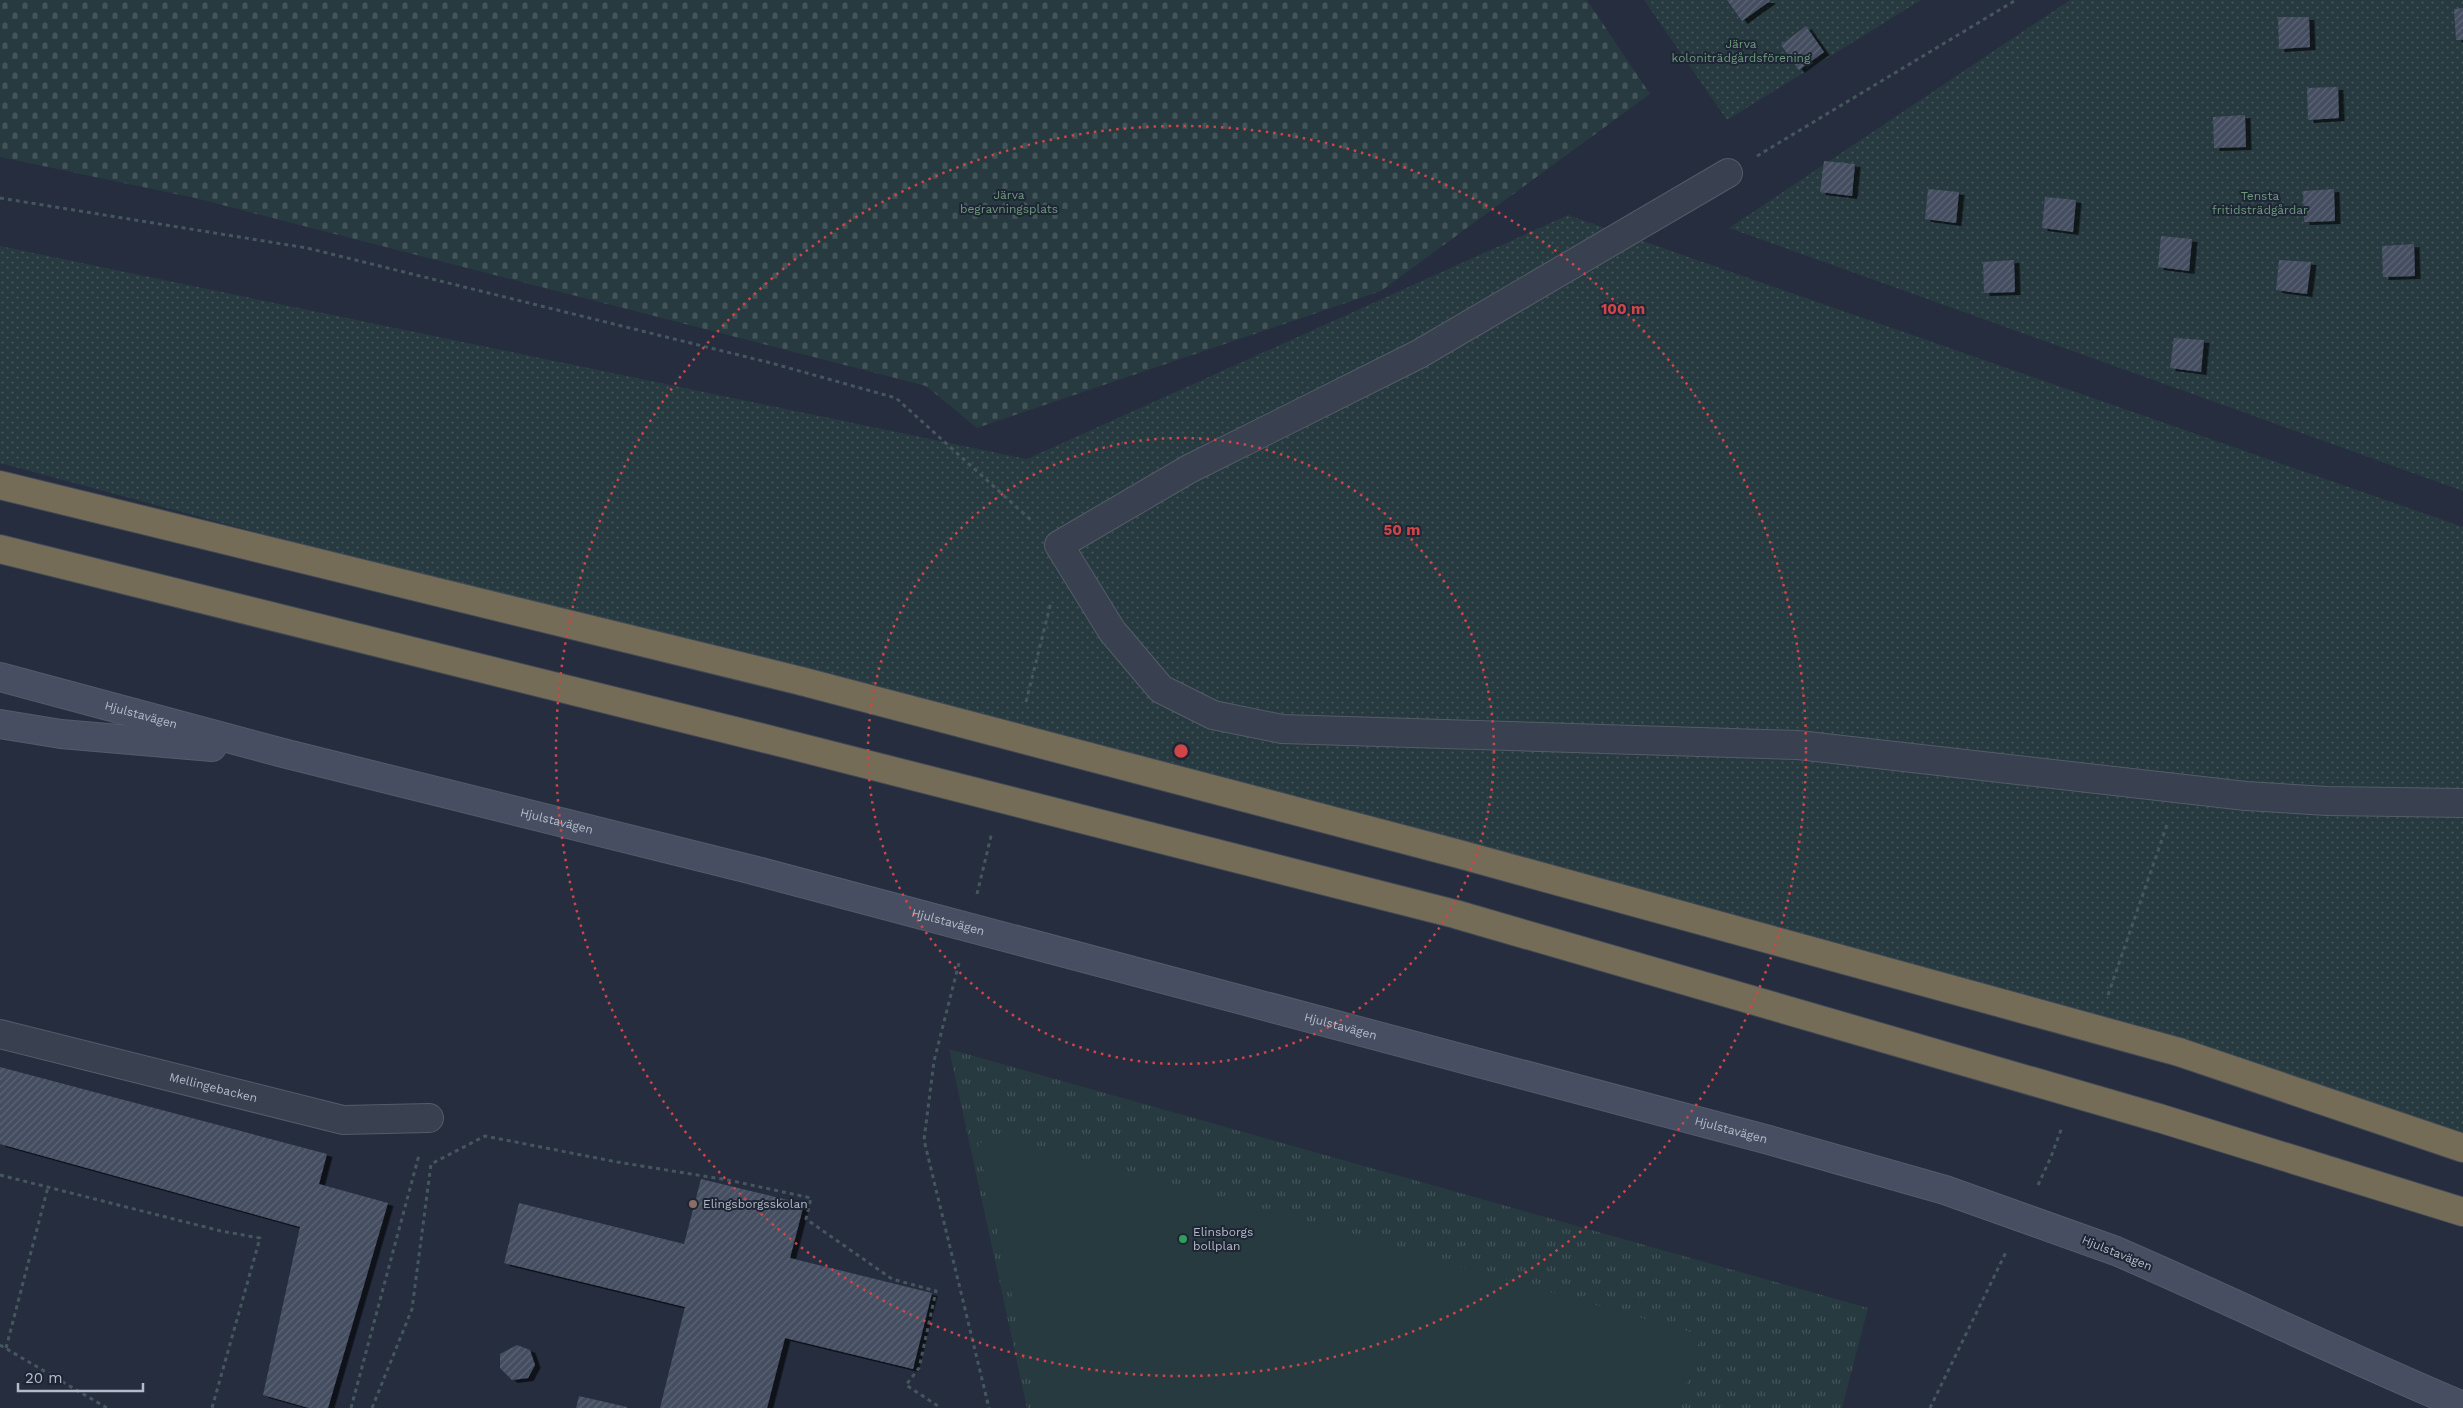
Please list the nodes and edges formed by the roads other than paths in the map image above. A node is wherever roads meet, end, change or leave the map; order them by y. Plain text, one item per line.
1 (1728, 173) road end
2 (0, 484) edge
3 (0, 549) edge
4 (0, 677) edge
5 (0, 724) edge
6 (283, 753) junction
7 (2463, 803) edge
8 (0, 1034) edge
9 (429, 1118) road end
10 (2463, 1148) edge
11 (2463, 1212) edge
12 (2373, 1368) junction
13 (2463, 1406) edge
14 (2428, 1408) edge

1 - 7 street
2 - 10 highway, bridge
3 - 11 highway, bridge
4 - 6 main road, Hjulstavägen
5 - 6 main road, Hjulstavägen
6 - 12 main road, Hjulstavägen, bridge
8 - 9 street, Mellingebacken
12 - 13 main road, Hjulstavägen
12 - 14 main road, Hjulstavägen

